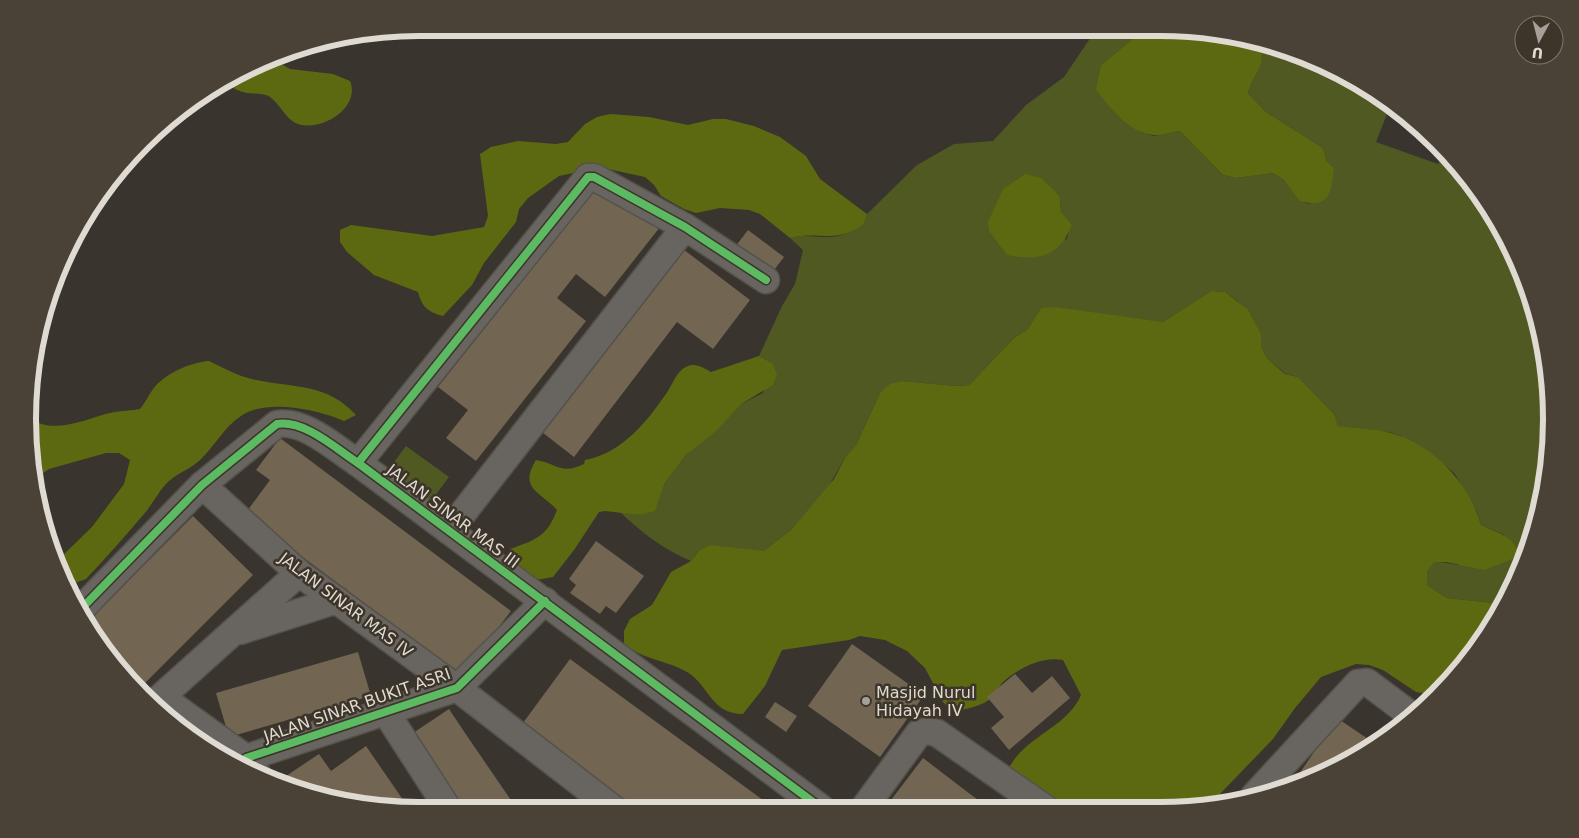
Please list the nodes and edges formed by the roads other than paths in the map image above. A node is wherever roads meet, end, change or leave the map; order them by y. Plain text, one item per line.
1 (685, 226) junction
2 (766, 280) dead end
3 (358, 462) junction
4 (202, 485) junction
5 (449, 531) junction
6 (299, 573) junction
7 (338, 600) junction
8 (545, 601) junction
9 (85, 605) edge
10 (231, 634) junction
11 (457, 688) junction
12 (158, 699) edge
13 (170, 710) edge
14 (385, 712) junction
15 (1407, 712) edge
16 (212, 741) edge
17 (255, 764) edge
18 (1260, 789) edge
19 (444, 802) edge
20 (605, 802) edge
21 (813, 802) edge
22 (868, 802) edge
23 (1036, 802) edge

1 - 2 street
1 - 3 street
1 - 5 street
3 - 4 street, JALAN SINAR MAS III
3 - 5 street, JALAN SINAR MAS III
4 - 6 street, JALAN SINAR MAS IV
4 - 9 street, JALAN SINAR MAS III
5 - 8 street, JALAN SINAR MAS III
6 - 7 street, JALAN SINAR MAS IV
6 - 10 street, JALAN SINAR BUKIT ASRI
7 - 10 street
7 - 11 street, JALAN SINAR MAS IV
8 - 11 street, JALAN SINAR BUKIT ASRI
8 - 21 street, JALAN SINAR MAS III
10 - 12 street, JALAN SINAR BUKIT ASRI
11 - 14 street, JALAN SINAR BUKIT ASRI
11 - 20 street, JALAN SINAR MAS IV
13 - 16 street, JALAN SINAR BUKIT ASRI
14 - 17 street, JALAN SINAR BUKIT ASRI
14 - 19 street, JALAN SINAR BUKIT ASRI
15 - 18 street
22 - 23 street

